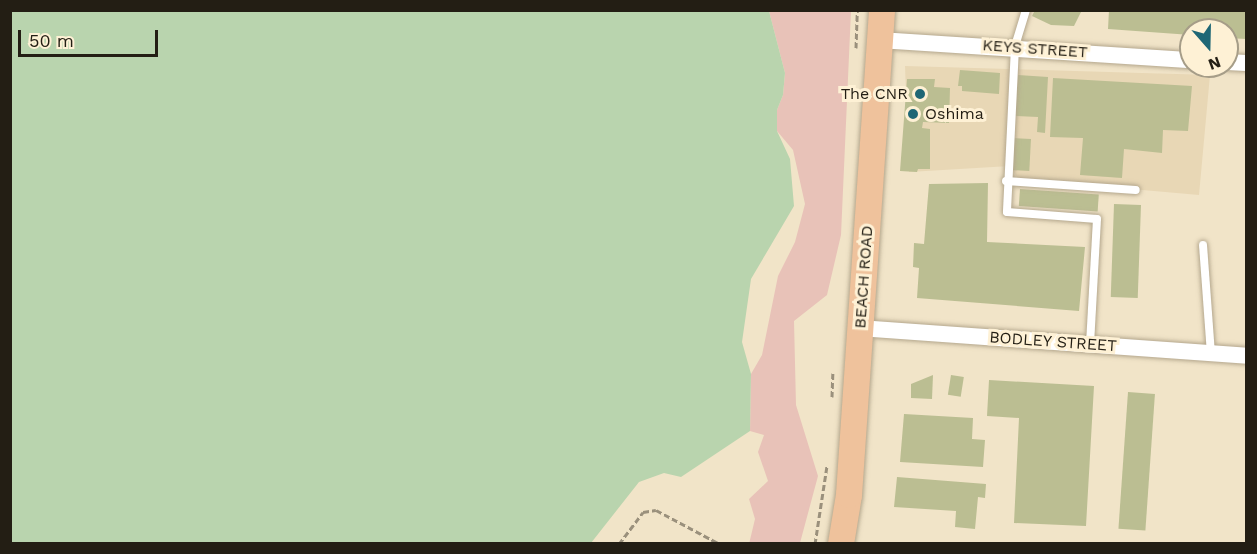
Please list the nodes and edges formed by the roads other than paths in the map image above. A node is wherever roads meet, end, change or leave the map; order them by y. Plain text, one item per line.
1 (882, 10) edge
2 (1026, 10) edge
3 (879, 40) junction
4 (1015, 47) junction
5 (1179, 59) edge
6 (1006, 181) junction
7 (1136, 190) dead end
8 (1203, 245) dead end
9 (860, 328) junction
10 (1090, 345) junction
11 (1211, 354) junction
12 (1246, 356) edge
13 (841, 543) edge

1 - 3 main road, BEACH ROAD
2 - 4 lane
3 - 4 street, KEYS STREET
3 - 9 main road, BEACH ROAD
4 - 5 street, KEYS STREET
4 - 6 lane
6 - 7 lane
6 - 10 lane
8 - 11 lane
9 - 10 street, BODLEY STREET
9 - 13 main road, BEACH ROAD
10 - 11 street, BODLEY STREET
11 - 12 street, BODLEY STREET

